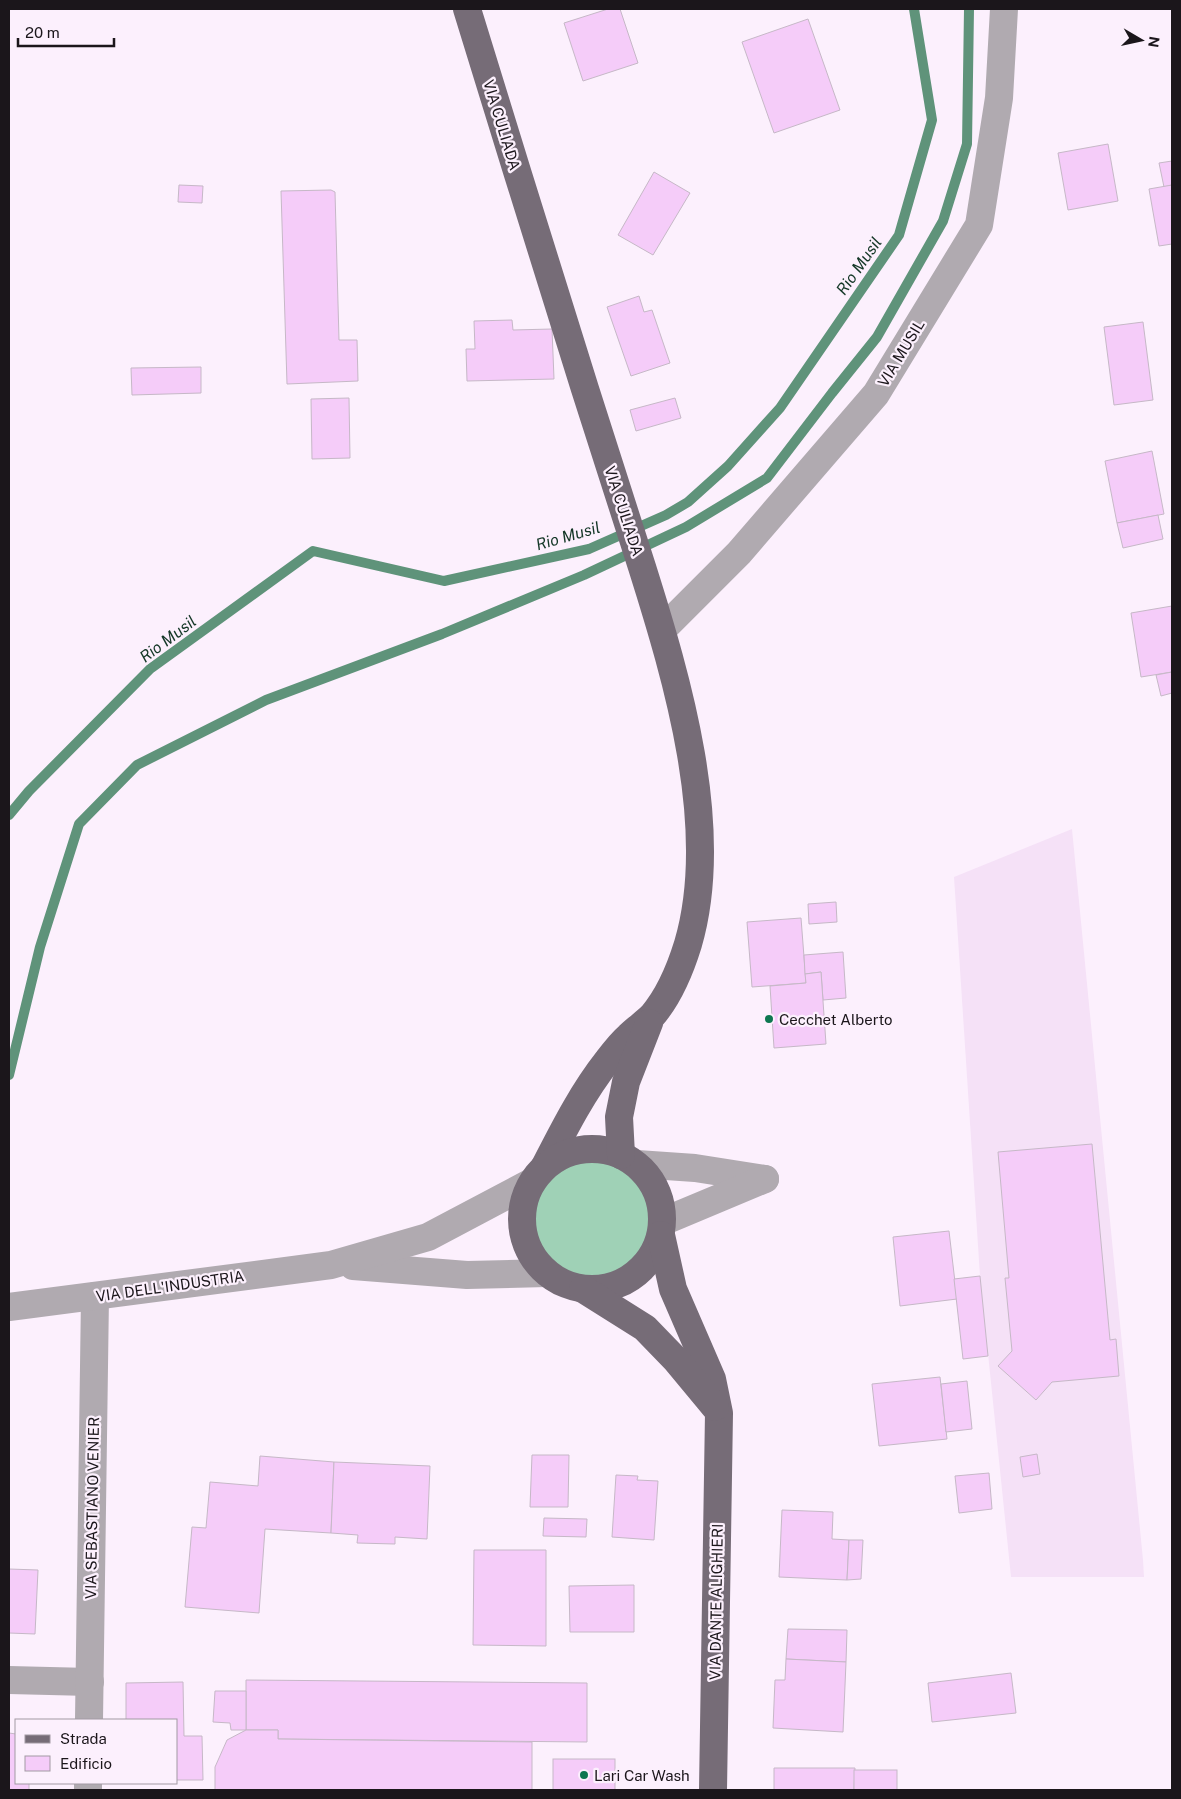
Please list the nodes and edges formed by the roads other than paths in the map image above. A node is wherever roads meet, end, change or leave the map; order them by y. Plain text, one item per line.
1 (467, 9) edge
2 (1004, 9) edge
3 (662, 630) junction
4 (651, 1017) junction
5 (629, 1159) junction
6 (538, 1174) junction
7 (662, 1229) junction
8 (331, 1265) junction
9 (547, 1274) junction
10 (583, 1289) junction
11 (95, 1296) junction
12 (9, 1308) edge
13 (719, 1413) junction
14 (9, 1680) edge
15 (90, 1682) junction
16 (89, 1719) edge
17 (713, 1790) edge

1 - 3 main road, VIA CULIADA
2 - 3 street, VIA MUSIL
3 - 4 main road, VIA CULIADA
4 - 5 main road, VIA CULIADA
4 - 6 main road, VIA CULIADA
5 - 6 main road
5 - 7 main road
5 - 7 street
6 - 8 street, VIA DELL'INDUSTRIA
6 - 9 main road
7 - 10 main road
7 - 13 main road, VIA DANTE ALIGHIERI
8 - 9 street, VIA DELL'INDUSTRIA
8 - 11 street, VIA DELL'INDUSTRIA
9 - 10 main road
10 - 13 main road
11 - 12 street, VIA DELL'INDUSTRIA
11 - 15 street, VIA SEBASTIANO VENIER
13 - 17 main road, VIA DANTE ALIGHIERI
14 - 15 street
15 - 16 street, VIA SEBASTIANO VENIER

